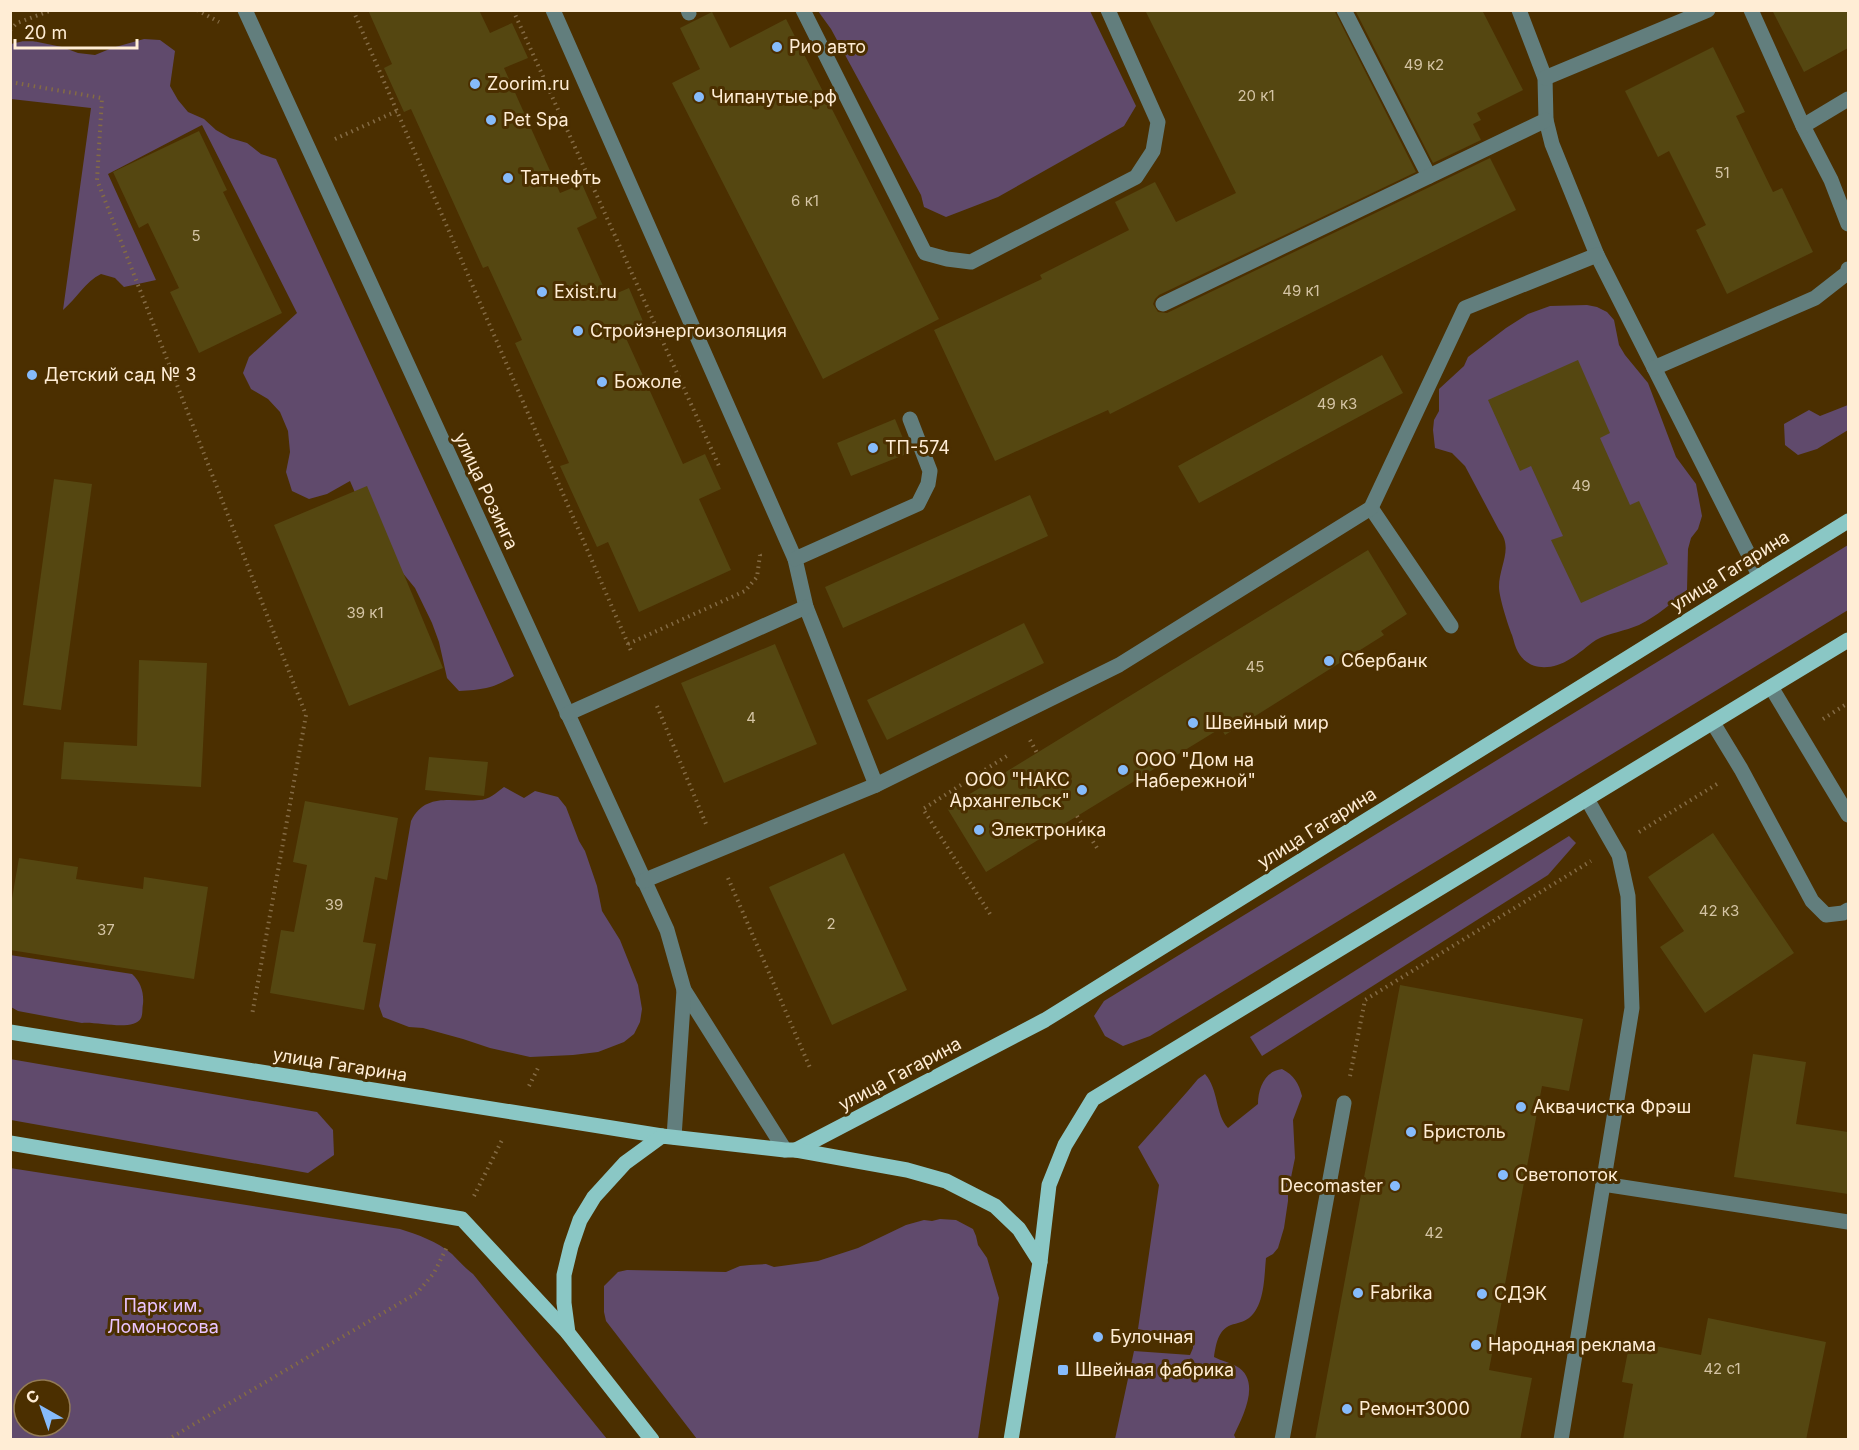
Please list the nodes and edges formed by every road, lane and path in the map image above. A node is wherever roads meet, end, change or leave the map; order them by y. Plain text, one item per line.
1 (52, 10) edge
2 (244, 10) edge
3 (353, 10) edge
4 (513, 10) edge
5 (553, 10) edge
6 (803, 10) edge
7 (1108, 10) edge
8 (1344, 10) edge
9 (1519, 10) edge
10 (1708, 10) edge
11 (1751, 10) edge
12 (10, 30) edge
13 (1545, 78) junction
14 (10, 82) edge
15 (1848, 99) edge
16 (1546, 120) junction
17 (1803, 126) junction
18 (1429, 176) junction
19 (1848, 224) edge
20 (1597, 255) junction
21 (1848, 269) edge
22 (1163, 304) dead end
23 (1654, 368) junction
24 (910, 419) dead end
25 (720, 468) dead end
26 (1371, 508) junction
27 (1848, 521) edge
28 (755, 544) dead end
29 (795, 559) junction
30 (1759, 575) junction
31 (806, 607) junction
32 (1451, 626) dead end
33 (1848, 640) edge
34 (628, 644) junction
35 (646, 678) junction
36 (1771, 687) junction
37 (1848, 703) edge
38 (567, 714) junction
39 (1713, 723) junction
40 (1799, 733) junction
41 (1040, 735) dead end
42 (1030, 741) dead end
43 (1011, 753) dead end
44 (1741, 769) junction
45 (876, 785) junction
46 (1587, 799) junction
47 (1848, 815) edge
48 (1077, 816) dead end
49 (1615, 846) junction
50 (1097, 848) dead end
51 (717, 851) junction
52 (644, 881) junction
53 (1848, 910) edge
54 (990, 914) dead end
55 (684, 990) junction
56 (252, 1015) dead end
57 (10, 1032) edge
58 (538, 1068) dead end
59 (811, 1070) dead end
60 (1344, 1103) joint
61 (516, 1113) junction
62 (668, 1137) junction
63 (10, 1143) edge
64 (790, 1150) junction
65 (1603, 1184) junction
66 (462, 1219) junction
67 (1848, 1222) edge
68 (1040, 1262) junction
69 (568, 1333) junction
70 (167, 1440) edge
71 (652, 1440) edge
72 (1011, 1440) edge
73 (1282, 1440) edge
74 (1561, 1440) edge

1 - 12 path
2 - 38 street, улица Розинга
3 - 34 path
4 - 25 path
5 - 29 street
6 - 7 street
8 - 18 street
9 - 13 street
10 - 13 street
11 - 17 street
13 - 16 street
14 - 56 path
15 - 17 street
16 - 18 street
16 - 20 street
17 - 19 street
18 - 22 street
20 - 23 street
20 - 26 street
21 - 23 street
23 - 30 street
24 - 29 street
26 - 32 street
26 - 45 street
27 - 30 main road, улица Гагарина
28 - 34 path
29 - 31 street
30 - 64 main road, улица Гагарина
31 - 35 street
31 - 45 street
33 - 36 main road
34 - 35 path
35 - 38 street
35 - 51 path
36 - 39 main road
36 - 40 street
37 - 40 path
38 - 52 street, улица Розинга
39 - 44 street
39 - 46 main road
40 - 47 street
41 - 42 path
43 - 54 path
44 - 49 path
44 - 53 street
45 - 51 street
46 - 49 street
46 - 68 main road
48 - 50 path
49 - 60 path
49 - 65 street
51 - 52 street
51 - 59 path
52 - 55 street, улица Розинга
55 - 62 street
55 - 64 street
57 - 61 main road, улица Гагарина
58 - 61 path
60 - 73 street
61 - 62 main road, улица Гагарина
61 - 66 path
62 - 64 main road, улица Гагарина
62 - 69 main road
63 - 66 main road
64 - 68 main road, улица Гагарина
65 - 67 street
65 - 74 street
66 - 69 main road
66 - 70 path
68 - 72 main road
69 - 71 main road

